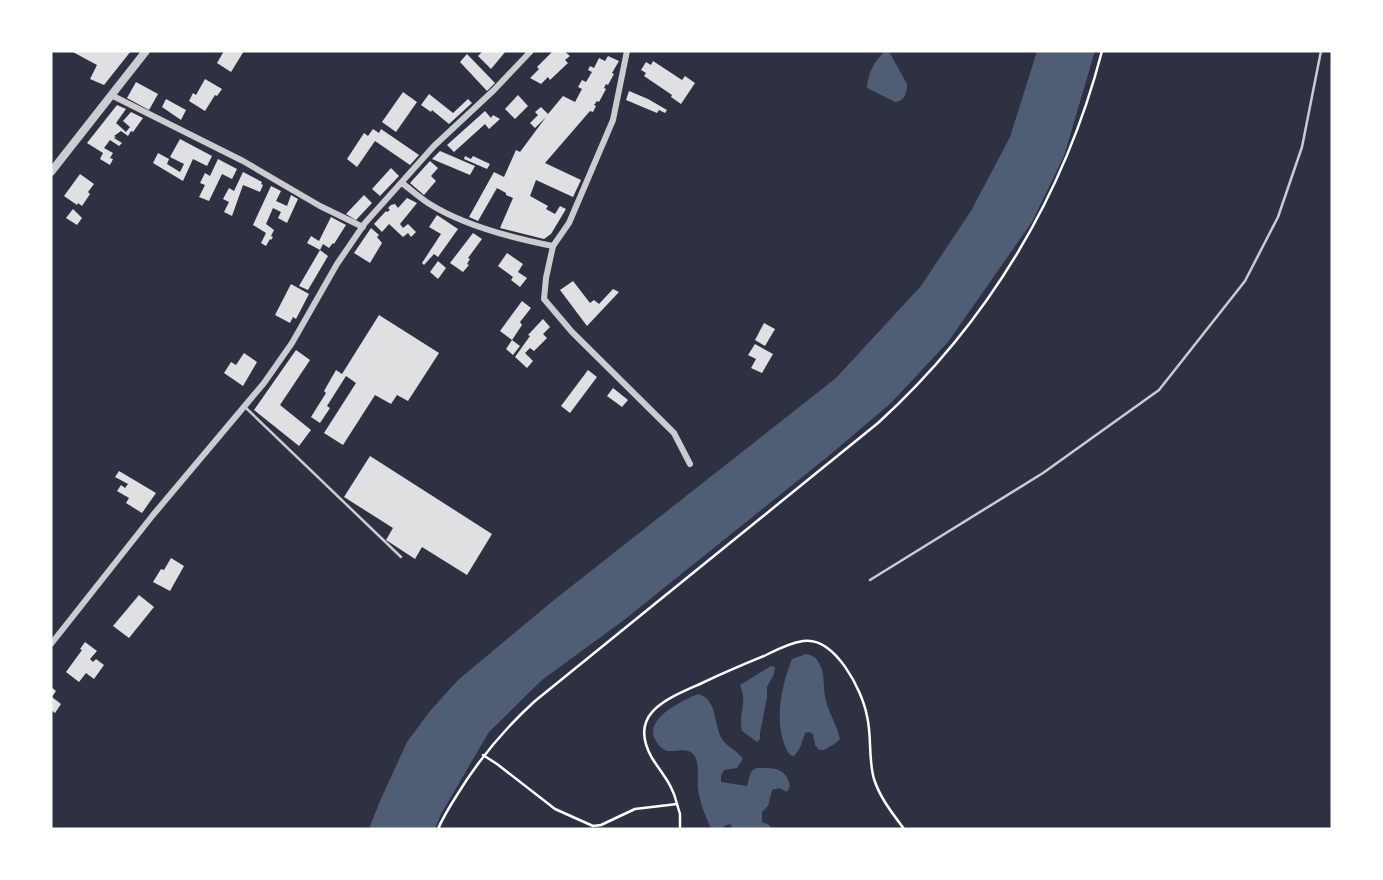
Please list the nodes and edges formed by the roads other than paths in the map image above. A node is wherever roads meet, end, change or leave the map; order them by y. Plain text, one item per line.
1 (146, 51) edge
2 (531, 51) edge
3 (627, 51) edge
4 (1321, 51) edge
5 (111, 95) junction
6 (51, 172) edge
7 (402, 183) junction
8 (363, 227) junction
9 (553, 246) junction
10 (245, 407) junction
11 (690, 464) dead end
12 (401, 557) dead end
13 (870, 580) dead end
14 (51, 644) edge

1 - 5 street
2 - 7 street
3 - 9 street
4 - 13 lane
5 - 6 street
5 - 8 street
7 - 8 street
7 - 9 street
8 - 10 street
9 - 11 street
10 - 12 lane
10 - 14 street

